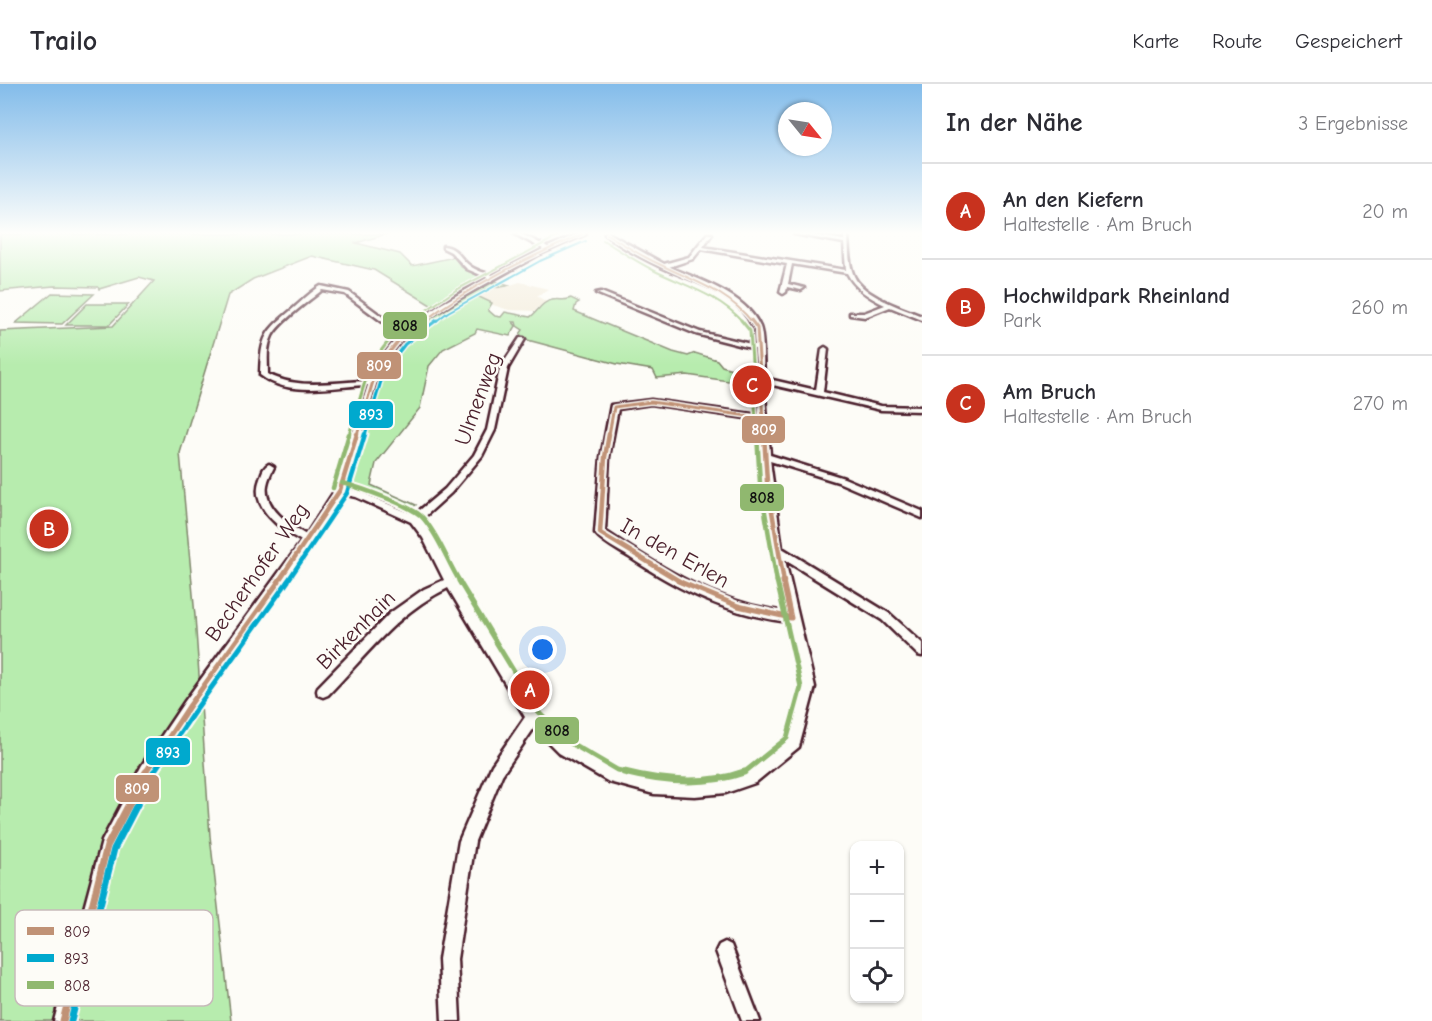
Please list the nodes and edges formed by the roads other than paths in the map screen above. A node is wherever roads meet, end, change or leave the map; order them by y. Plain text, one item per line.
1 (492, 278) edge
2 (691, 278) edge
3 (785, 278) edge
4 (852, 278) edge
5 (801, 288) dead end
6 (599, 293) dead end
7 (890, 305) junction
8 (852, 314) dead end
9 (922, 318) edge
10 (408, 330) junction
11 (522, 339) dead end
12 (758, 348) junction
13 (825, 349) dead end
14 (761, 380) junction
15 (372, 383) junction
16 (819, 393) junction
17 (922, 409) edge
18 (762, 418) junction
19 (766, 457) junction
20 (269, 467) dead end
21 (340, 490) junction
22 (922, 515) edge
23 (415, 520) junction
24 (308, 540) junction
25 (777, 549) junction
26 (450, 582) junction
27 (791, 618) junction
28 (922, 651) edge
29 (323, 691) dead end
30 (533, 718) junction
31 (91, 910) edge
32 (725, 951) dead end
33 (67, 1006) edge
34 (63, 1021) edge
35 (451, 1021) edge
36 (751, 1021) edge

1 - 10 street, Becherhofer Weg
2 - 12 street
3 - 5 street
4 - 7 street
6 - 12 street
7 - 8 street
7 - 9 street
10 - 15 street, Becherhofer Weg
10 - 15 street
11 - 23 street, Ulmenweg
12 - 14 street
13 - 16 street
14 - 16 street
14 - 18 street
15 - 21 street, Becherhofer Weg
16 - 17 street
18 - 19 street
18 - 27 street, In den Erlen
19 - 22 street
19 - 25 street
20 - 24 street
21 - 23 street
21 - 24 street, Becherhofer Weg
23 - 26 street
24 - 31 street, Becherhofer Weg
25 - 27 street
25 - 28 street
26 - 29 street, Birkenhain
26 - 30 street
27 - 30 street
30 - 35 street
32 - 36 street
33 - 34 street, Becherhofer Weg

